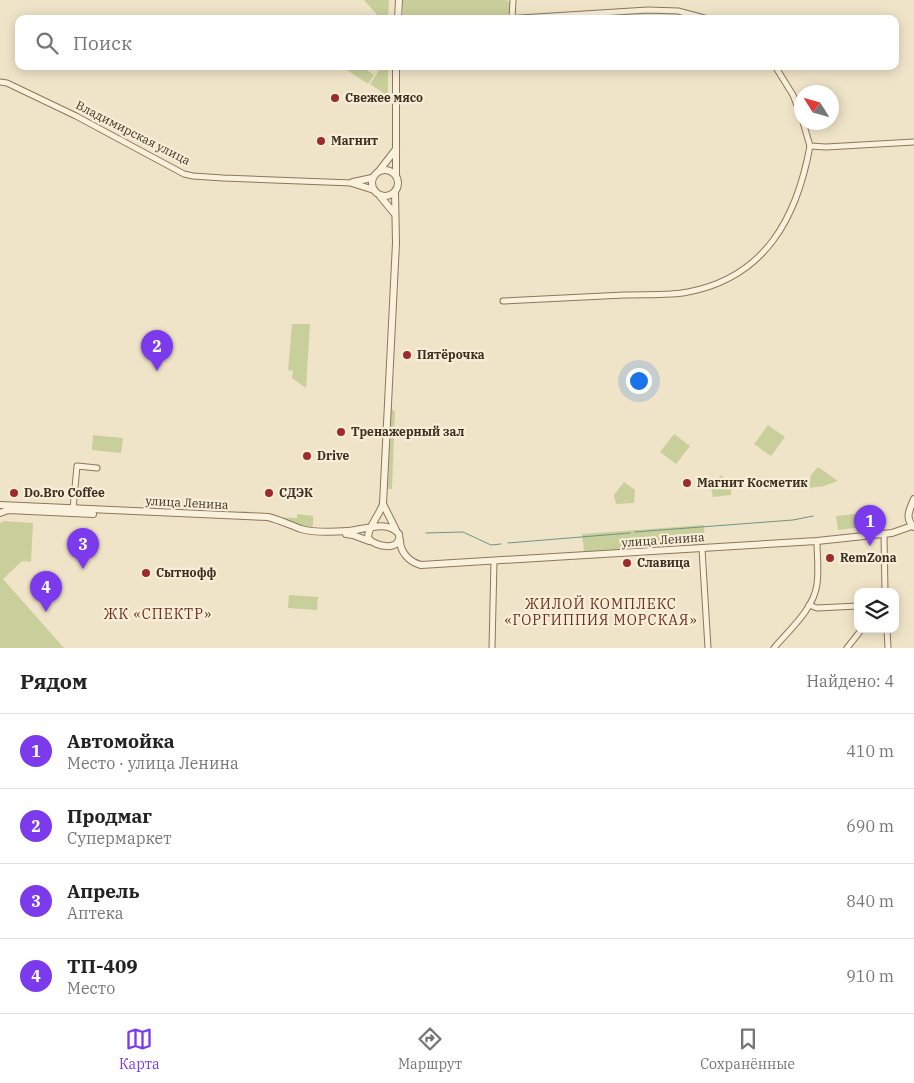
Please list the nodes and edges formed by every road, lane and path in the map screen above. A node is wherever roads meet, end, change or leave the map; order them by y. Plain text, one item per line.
1 (398, 0) edge
2 (513, 0) edge
3 (398, 15) edge
4 (512, 15) edge
5 (563, 15) edge
6 (695, 15) edge
7 (396, 70) edge
8 (777, 70) edge
9 (0, 82) edge
10 (794, 98) edge
11 (805, 130) edge
12 (914, 142) edge
13 (810, 146) junction
14 (396, 149) junction
15 (379, 171) junction
16 (396, 175) junction
17 (372, 178) junction
18 (352, 183) junction
19 (395, 192) junction
20 (376, 193) junction
21 (396, 215) junction
22 (503, 300) dead end
23 (97, 468) dead end
24 (914, 499) edge
25 (383, 504) junction
26 (0, 505) edge
27 (74, 509) junction
28 (0, 513) edge
29 (913, 526) edge
30 (371, 527) junction
31 (396, 530) junction
32 (884, 534) junction
33 (400, 538) junction
34 (817, 541) junction
35 (371, 542) junction
36 (390, 546) junction
37 (702, 549) junction
38 (402, 550) junction
39 (494, 561) junction
40 (885, 588) edge
41 (809, 605) junction
42 (854, 606) edge
43 (859, 633) edge
44 (887, 633) edge
45 (492, 648) edge
46 (708, 648) edge
47 (774, 648) edge
48 (847, 648) edge
49 (888, 648) edge

1 - 3 street
2 - 4 street
5 - 6 street
7 - 14 street
8 - 10 street
9 - 18 street, Владимирская улица
11 - 13 street
12 - 13 street
13 - 22 street
14 - 15 street
14 - 16 street
15 - 16 street
15 - 17 street
16 - 19 street
17 - 18 street, Владимирская улица
17 - 20 street
18 - 20 street, Владимирская улица
19 - 20 street
19 - 21 street
20 - 21 street
21 - 25 street
23 - 27 street
24 - 29 street
25 - 30 street
25 - 31 street
26 - 27 street, улица Ленина
27 - 30 street, улица Ленина
28 - 35 street, улица Ленина
29 - 32 street, улица Ленина
30 - 31 street
30 - 35 street
31 - 33 street
32 - 34 street, улица Ленина
32 - 40 street
33 - 36 street
33 - 38 street
34 - 37 street, улица Ленина
34 - 41 street
35 - 36 street
36 - 38 street
37 - 39 street, улица Ленина
37 - 46 street
38 - 39 street, улица Ленина
39 - 45 street
41 - 42 street
41 - 47 street
43 - 48 street
44 - 49 street

